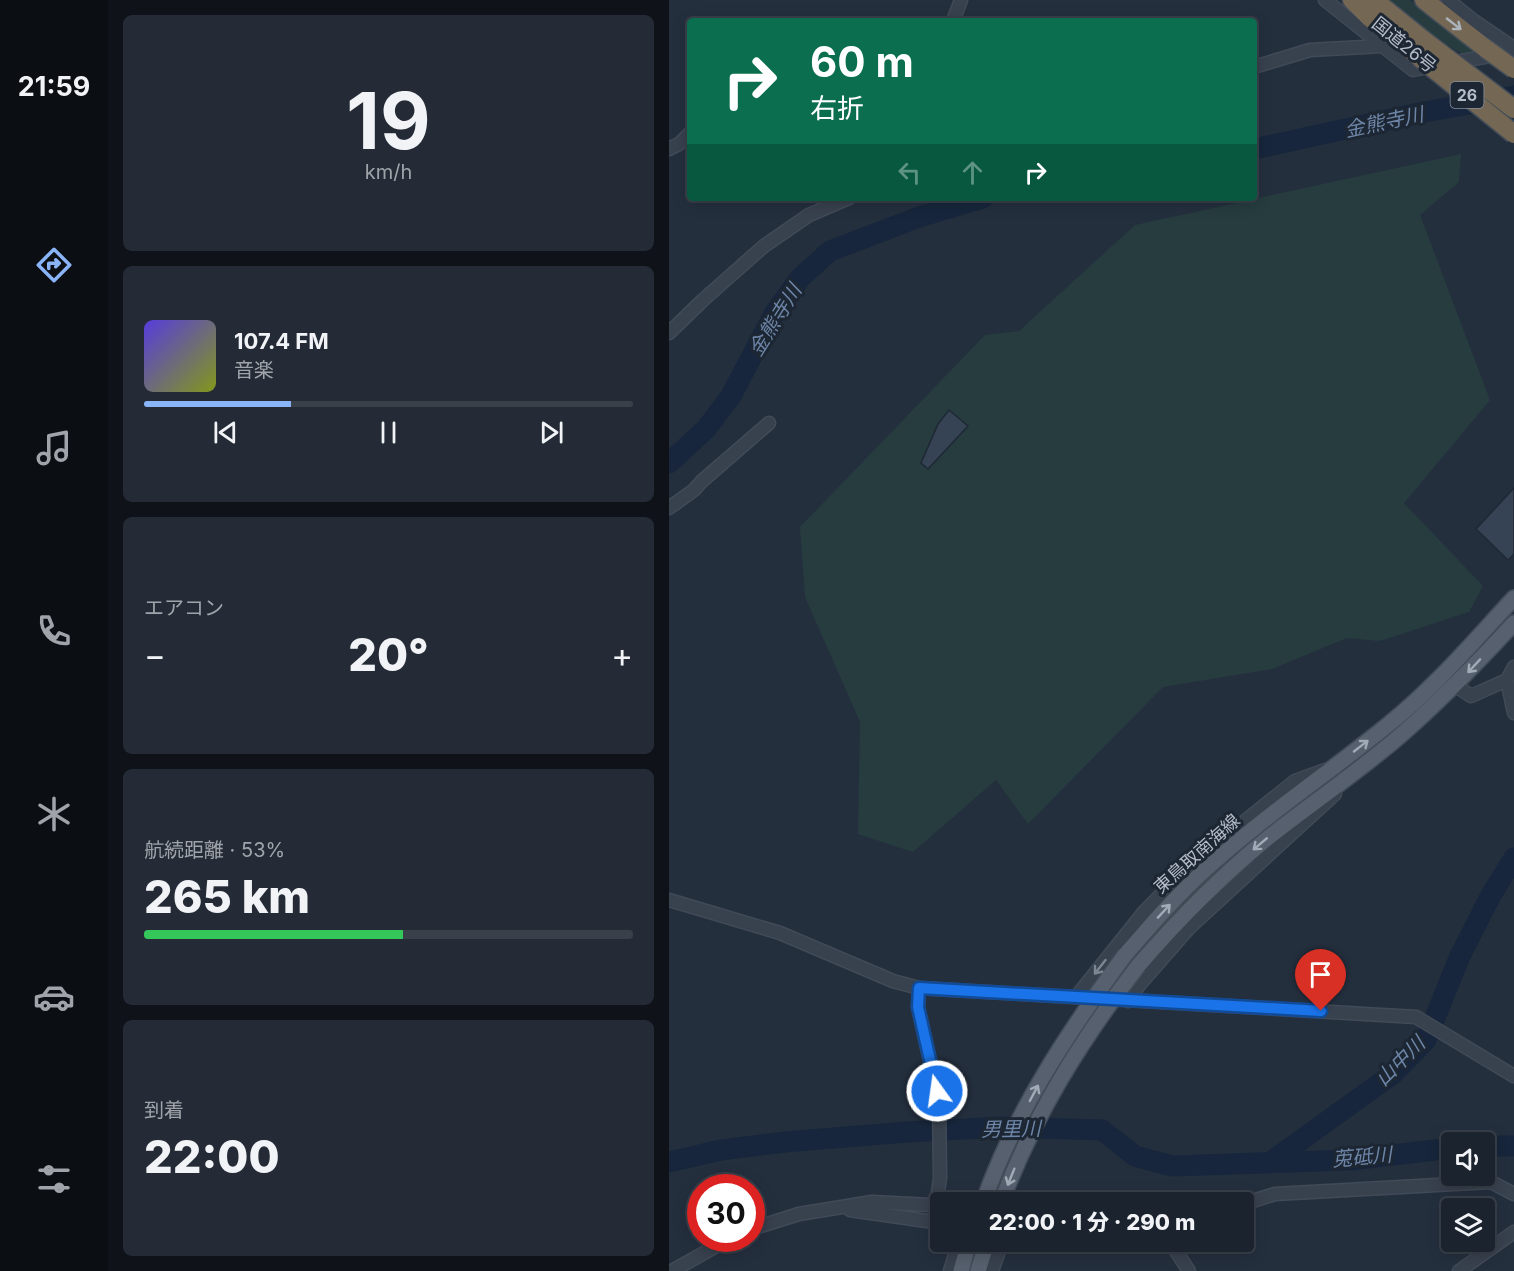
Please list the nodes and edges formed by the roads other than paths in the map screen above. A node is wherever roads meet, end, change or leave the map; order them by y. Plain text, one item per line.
1 (961, 0) edge
2 (1325, 0) edge
3 (1352, 0) edge
4 (1424, 0) edge
5 (1448, 0) edge
6 (1376, 1) edge
7 (954, 18) edge
8 (1382, 46) junction
9 (1423, 50) junction
10 (1514, 50) edge
11 (1257, 66) edge
12 (1514, 69) edge
13 (1514, 109) edge
14 (1514, 134) edge
15 (687, 137) edge
16 (669, 149) edge
17 (842, 201) edge
18 (669, 333) edge
19 (769, 423) dead end
20 (669, 508) edge
21 (1514, 598) edge
22 (1514, 623) edge
23 (1514, 667) edge
24 (1507, 680) junction
25 (1456, 686) junction
26 (1514, 713) edge
27 (1333, 768) junction
28 (1358, 771) junction
29 (669, 900) edge
30 (919, 988) junction
31 (1076, 997) junction
32 (1128, 1001) junction
33 (1514, 1076) edge
34 (987, 1192) edge
35 (1005, 1192) edge
36 (1514, 1194) edge
37 (1254, 1201) edge
38 (840, 1208) junction
39 (930, 1221) edge
40 (765, 1225) edge
41 (1514, 1232) edge
42 (706, 1252) edge
43 (956, 1252) edge
44 (966, 1252) edge
45 (984, 1252) edge
46 (999, 1252) edge
47 (1177, 1252) edge
48 (672, 1271) edge
49 (950, 1271) edge
50 (961, 1271) edge
51 (978, 1271) edge
52 (992, 1271) edge
53 (1189, 1271) edge
54 (1459, 1271) edge

1 - 7 street
2 - 8 street
3 - 9 highway, 国道26号 / 26
4 -> 12 highway, bridge
5 - 10 street
6 - 9 highway, 26
8 - 10 street
8 - 11 street
9 - 13 highway, 26, bridge
9 - 14 highway, 国道26号 / 26, bridge
15 - 16 street
17 - 18 street
19 - 20 street
27 -> 21 main road, 東鳥取南海線
22 -> 25 main road, 東鳥取南海線
23 - 24 street
24 - 25 street
24 - 26 street
25 - 28 main road, 東鳥取南海線
27 -> 31 street
34 -> 27 main road, 東鳥取南海線, bridge
28 - 32 street
28 -> 35 main road, 東鳥取南海線, bridge
29 - 30 street
30 - 31 street
30 - 38 street
31 - 32 street
32 - 33 street
36 - 37 street
38 - 39 street
38 - 40 street
41 - 54 street
42 - 48 street
43 - 49 street
44 - 50 main road
45 - 51 main road
46 - 52 street
47 - 53 street

